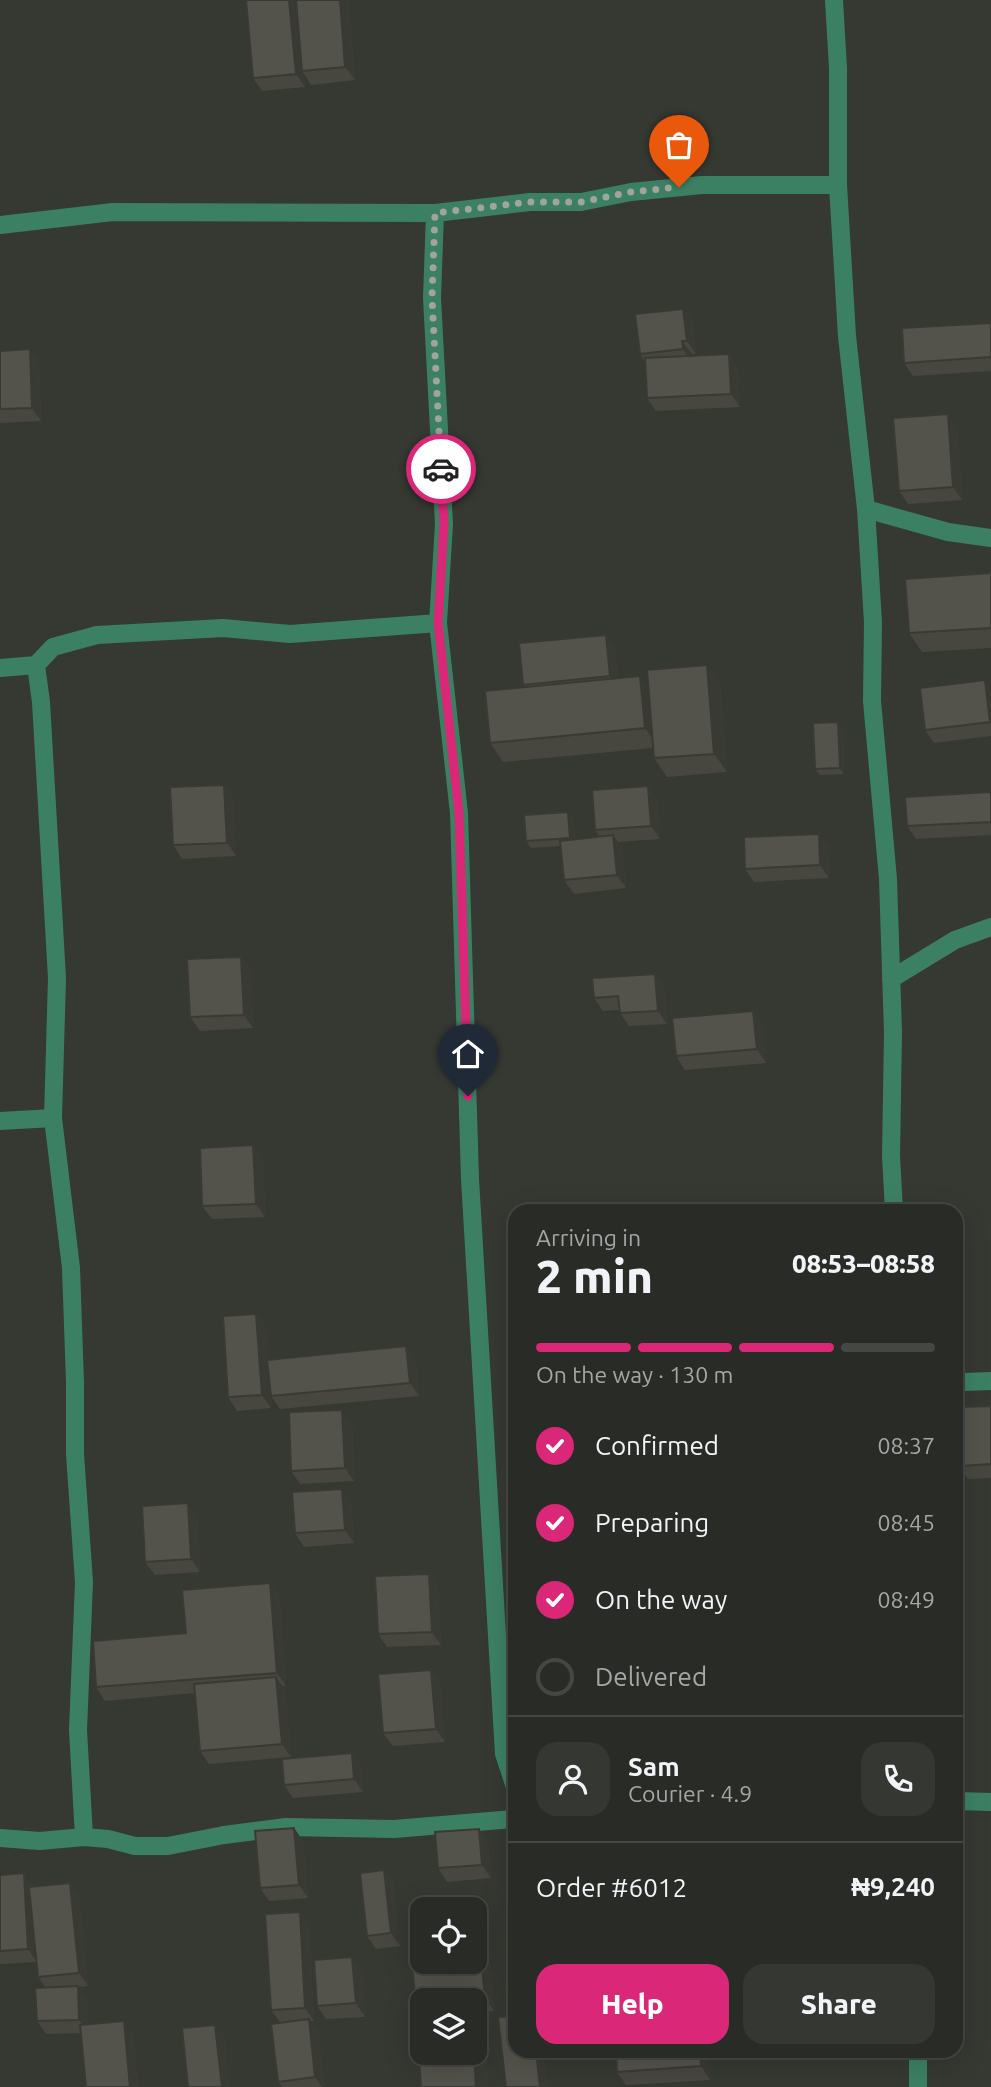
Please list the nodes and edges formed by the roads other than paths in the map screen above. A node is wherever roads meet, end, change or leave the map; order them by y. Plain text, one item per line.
1 (834, 0) edge
2 (838, 185) junction
3 (435, 213) junction
4 (0, 225) edge
5 (866, 509) junction
6 (991, 538) edge
7 (438, 623) junction
8 (36, 665) junction
9 (0, 668) edge
10 (991, 927) edge
11 (891, 979) junction
12 (53, 1118) junction
13 (0, 1121) edge
14 (894, 1204) edge
15 (991, 1381) edge
16 (963, 1382) edge
17 (508, 1766) edge
18 (963, 1801) edge
19 (991, 1802) edge
20 (508, 1820) edge
21 (0, 1838) edge
22 (84, 1838) junction
23 (918, 2058) edge
24 (918, 2087) edge

1 - 2 street
2 - 3 street
2 - 5 street
3 - 4 street
3 - 7 street
5 - 6 street
5 - 11 street
7 - 8 street
7 - 17 street
8 - 9 street
8 - 12 street
10 - 11 street
11 - 14 street
12 - 13 street
12 - 22 street
15 - 16 street
18 - 19 street
20 - 22 street
21 - 22 street
23 - 24 street

